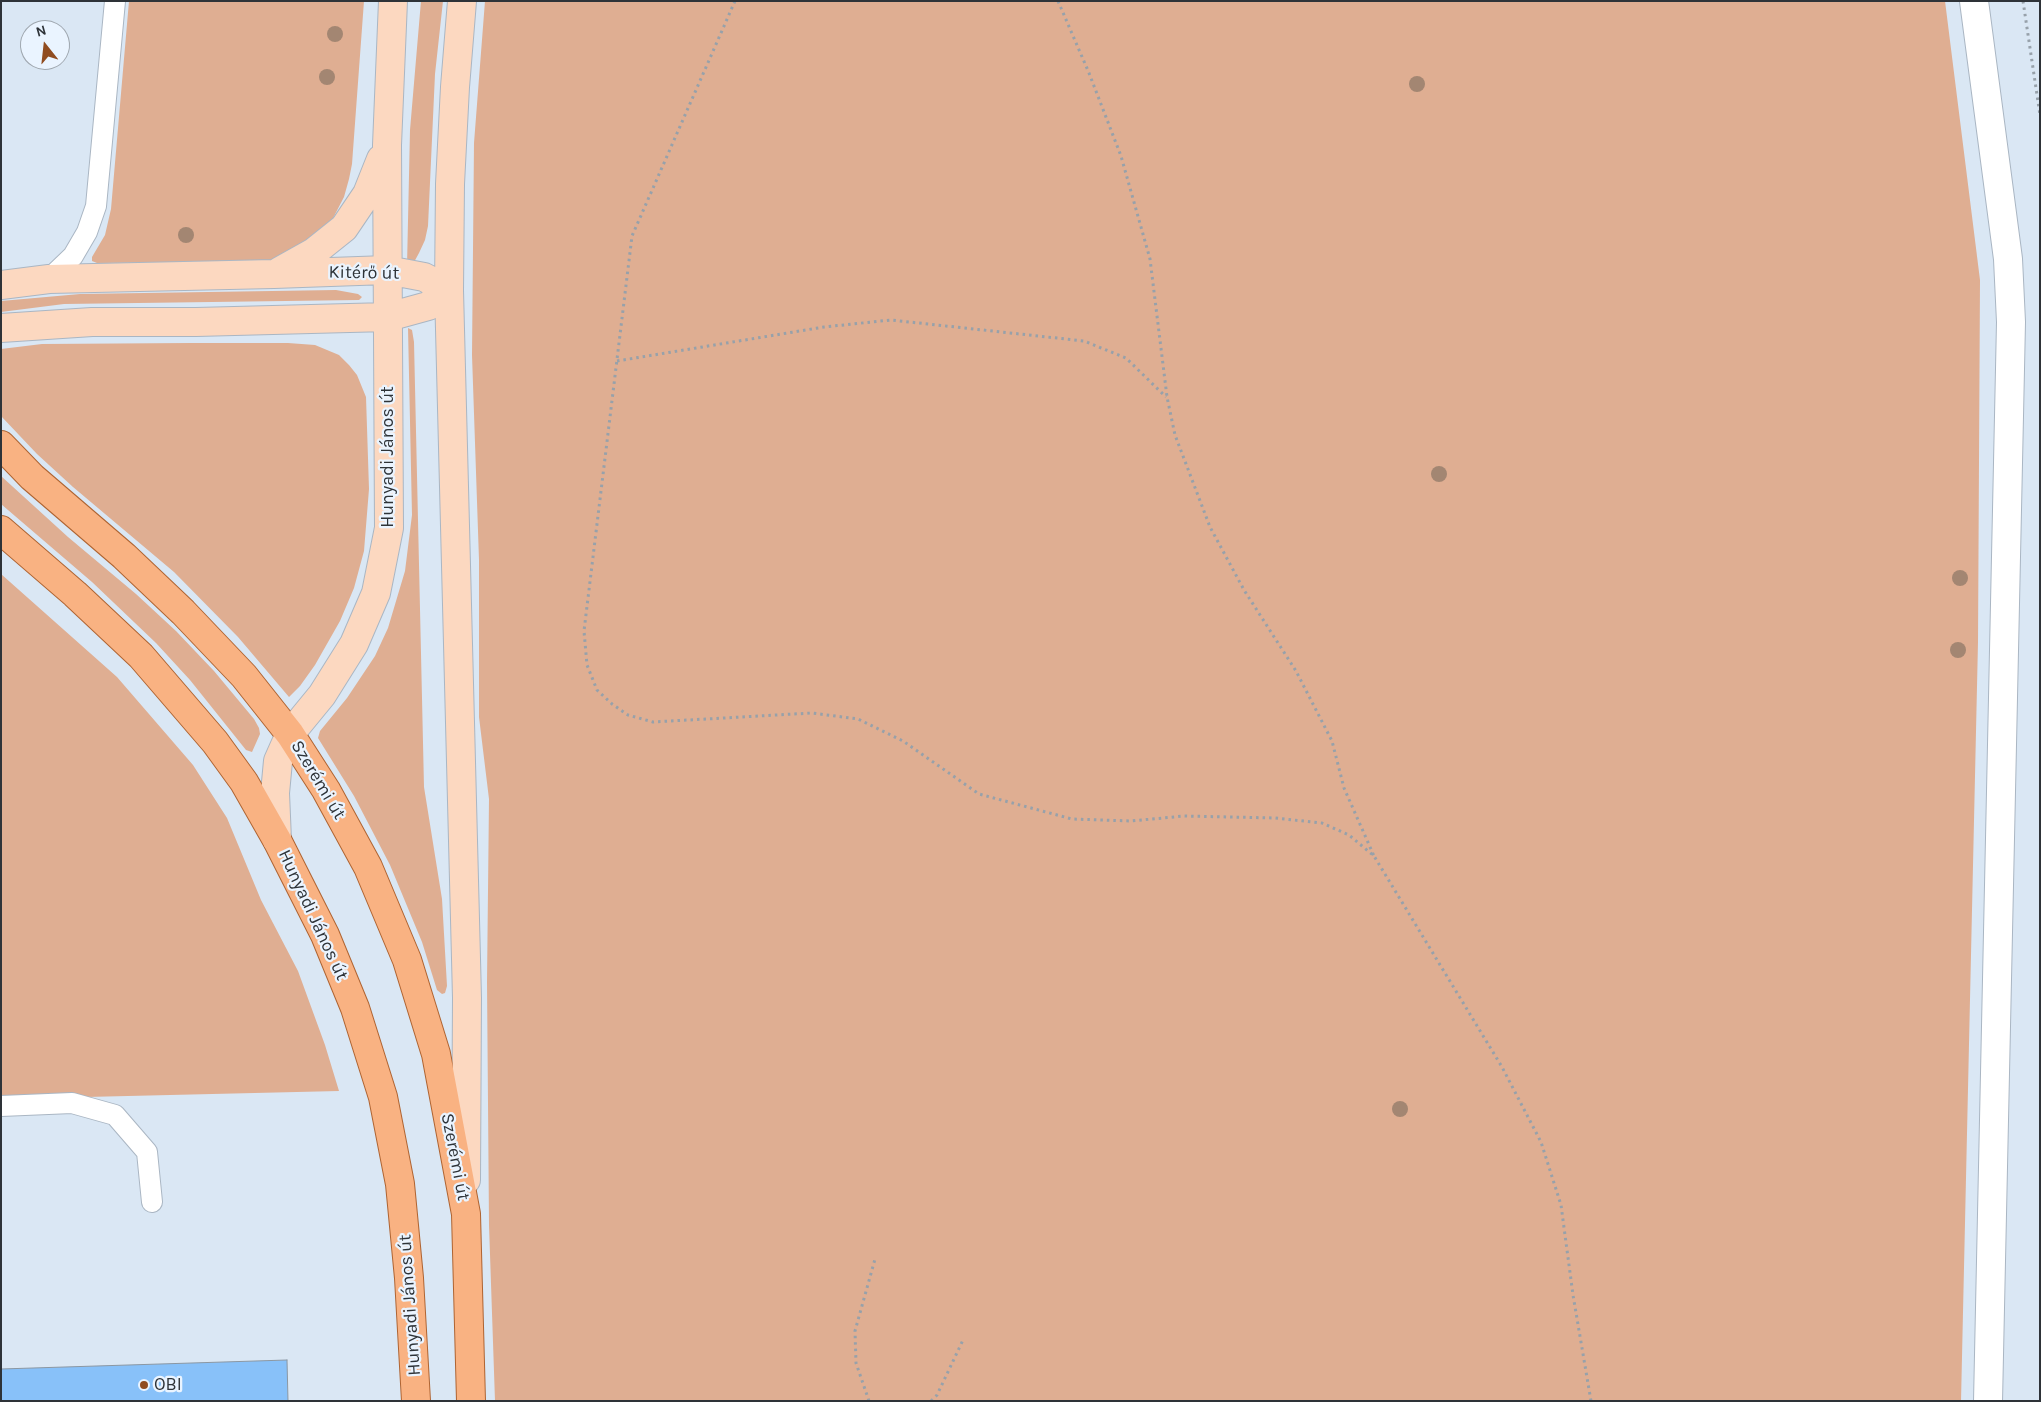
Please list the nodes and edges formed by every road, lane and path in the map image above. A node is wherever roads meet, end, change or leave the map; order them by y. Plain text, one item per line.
1 (115, 1) edge
2 (393, 1) edge
3 (462, 1) edge
4 (736, 1) edge
5 (1058, 1) edge
6 (1974, 1) edge
7 (2024, 1) edge
8 (2040, 115) edge
9 (387, 145) junction
10 (387, 270) junction
11 (274, 274) junction
12 (49, 278) junction
13 (1, 285) edge
14 (449, 290) junction
15 (388, 317) junction
16 (1, 328) edge
17 (617, 360) junction
18 (1167, 397) junction
19 (1, 445) edge
20 (1, 530) edge
21 (290, 734) junction
22 (277, 840) junction
23 (1374, 856) junction
24 (1, 1106) edge
25 (152, 1202) dead end
26 (466, 1214) junction
27 (875, 1259) dead end
28 (963, 1340) dead end
29 (416, 1401) edge
30 (471, 1401) edge
31 (869, 1401) edge
32 (931, 1401) edge
33 (1591, 1401) edge
34 (1988, 1401) edge

1 - 12 lane
2 - 9 main road, Hunyadi János út
3 - 14 main road
4 - 17 path
5 - 18 path
6 - 34 street
7 - 8 path
9 - 10 main road, Hunyadi János út
9 - 11 main road
10 - 11 main road, Kitérő út
10 - 14 main road, Kitérő út
10 - 15 main road, Hunyadi János út
11 - 12 main road, Kitérő út
12 - 13 main road, Kitérő út
14 - 15 main road
14 - 26 main road
15 - 16 main road
15 - 21 main road, Hunyadi János út
17 - 18 path
17 - 23 path
18 - 23 path
19 - 21 main road, Szerémi út
20 - 22 main road
21 - 22 main road, Hunyadi János út
21 - 26 main road, Szerémi út
22 - 29 main road, Hunyadi János út
23 - 33 path
24 - 25 lane
26 - 30 main road
27 - 31 path
28 - 32 path

